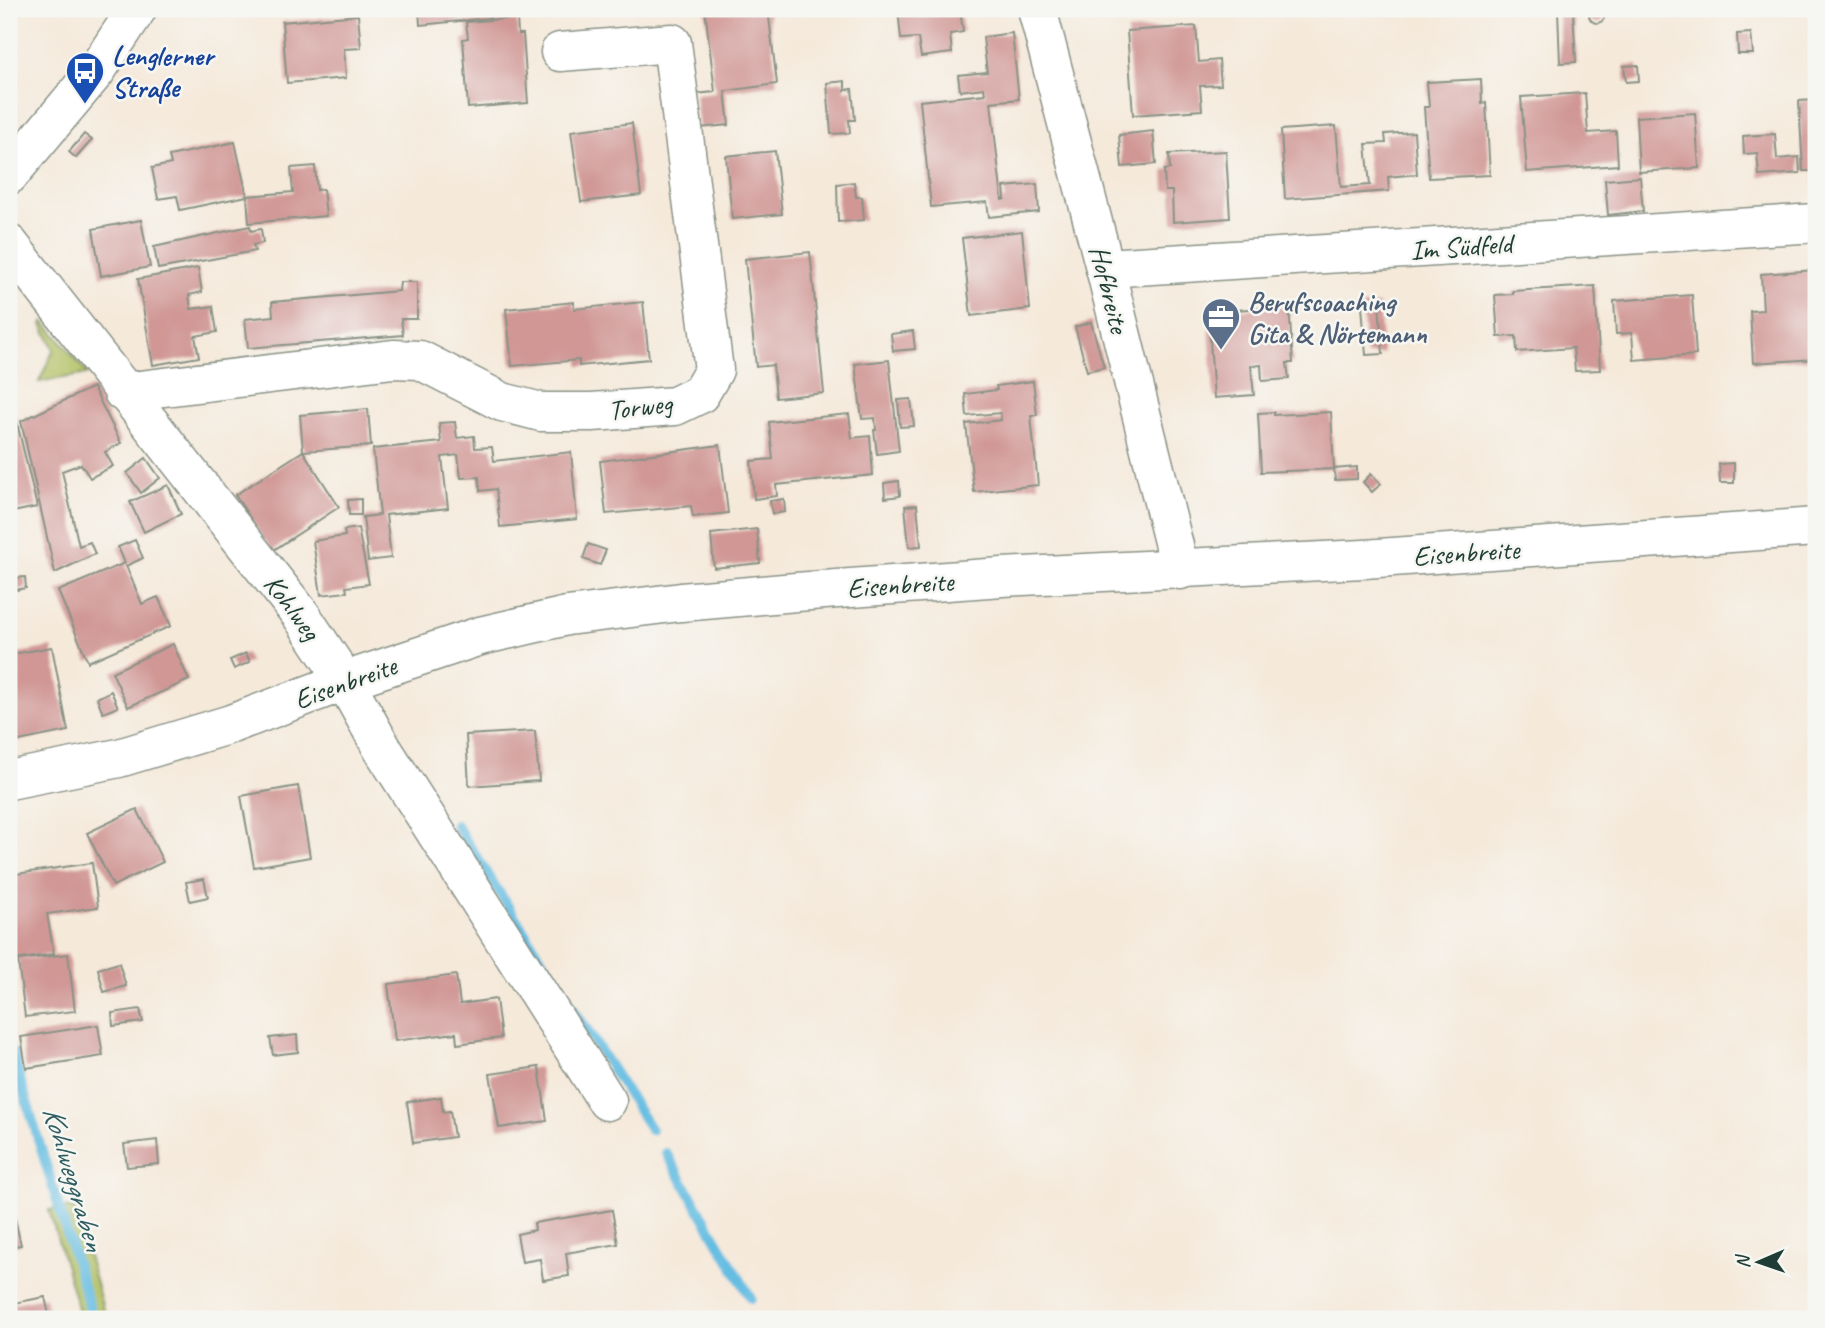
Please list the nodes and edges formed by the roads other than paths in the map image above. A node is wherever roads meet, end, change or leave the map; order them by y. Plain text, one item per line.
1 (137, 9) edge
2 (1037, 9) edge
3 (561, 52) dead end
4 (9, 175) edge
5 (1816, 223) edge
6 (9, 244) edge
7 (1105, 268) junction
8 (123, 391) junction
9 (1816, 527) edge
10 (1180, 570) junction
11 (345, 681) junction
12 (9, 780) edge
13 (607, 1101) dead end

1 - 4 street
2 - 7 street, Hofbreite
3 - 8 street, Torweg
5 - 7 street, Im Südfeld
6 - 8 street, Kohlweg
7 - 10 street, Hofbreite
8 - 11 street, Kohlweg
9 - 10 street, Eisenbreite
10 - 11 street, Eisenbreite
11 - 12 street, Eisenbreite
11 - 13 street, Kohlweg

